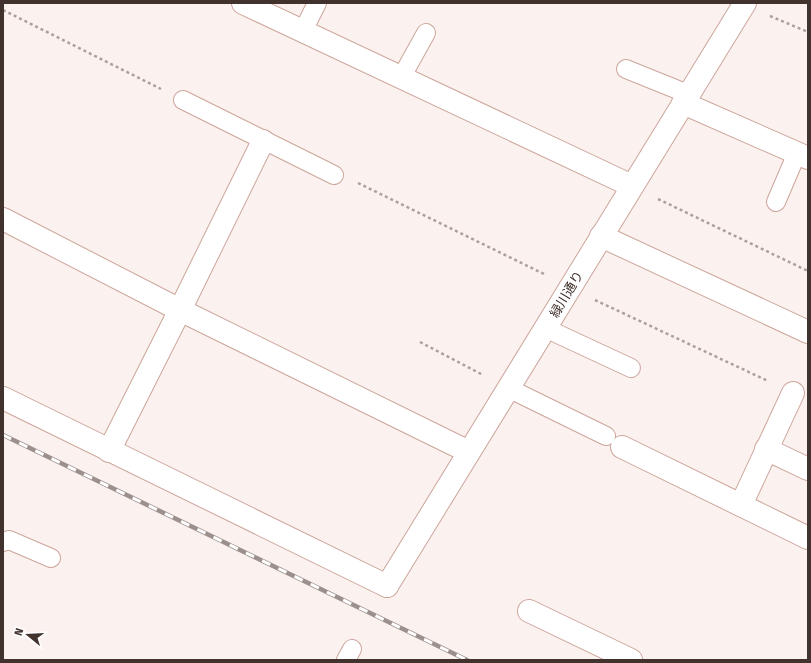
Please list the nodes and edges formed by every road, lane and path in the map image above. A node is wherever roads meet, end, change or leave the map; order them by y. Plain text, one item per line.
1 (243, 3) edge
2 (317, 3) edge
3 (743, 4) edge
4 (3, 10) edge
5 (303, 31) junction
6 (808, 32) edge
7 (426, 33) dead end
8 (626, 68) dead end
9 (401, 78) junction
10 (686, 99) junction
11 (183, 100) joint
12 (263, 140) junction
13 (802, 155) edge
14 (334, 175) joint
15 (632, 186) junction
16 (656, 198) dead end
17 (776, 202) dead end
18 (3, 219) edge
19 (601, 236) junction
20 (808, 271) edge
21 (570, 288) junction
22 (180, 310) junction
23 (545, 328) junction
24 (808, 332) edge
25 (420, 342) dead end
26 (631, 368) dead end
27 (508, 388) junction
28 (792, 393) joint
29 (3, 398) edge
30 (614, 442) joint
31 (766, 449) junction
32 (109, 451) junction
33 (469, 452) junction
34 (808, 469) edge
35 (741, 505) junction
36 (808, 538) edge
37 (3, 542) edge
38 (51, 558) dead end
39 (529, 611) dead end
40 (631, 660) edge

1 - 5 street
2 - 5 lane
3 - 6 path
3 - 10 street, 緑川通り
4 - 11 path
5 - 9 street
7 - 9 lane
8 - 10 lane
9 - 15 street
10 - 13 street
10 - 15 street, 緑川通り
11 - 12 lane
12 - 14 lane
12 - 22 street
13 - 17 lane
14 - 21 path
15 - 19 street, 緑川通り
16 - 20 path
18 - 22 street
19 - 21 street, 緑川通り
19 - 24 street
21 - 23 street, 緑川通り
21 - 28 path
22 - 32 street
22 - 33 street
23 - 26 lane
23 - 27 street, 緑川通り
25 - 27 path
27 - 30 lane
27 - 33 street, 緑川通り
28 - 31 street
29 - 32 street
30 - 35 street
31 - 34 street
31 - 35 street
32 - 33 street, 緑川通り
35 - 36 street
37 - 38 lane
39 - 40 street

